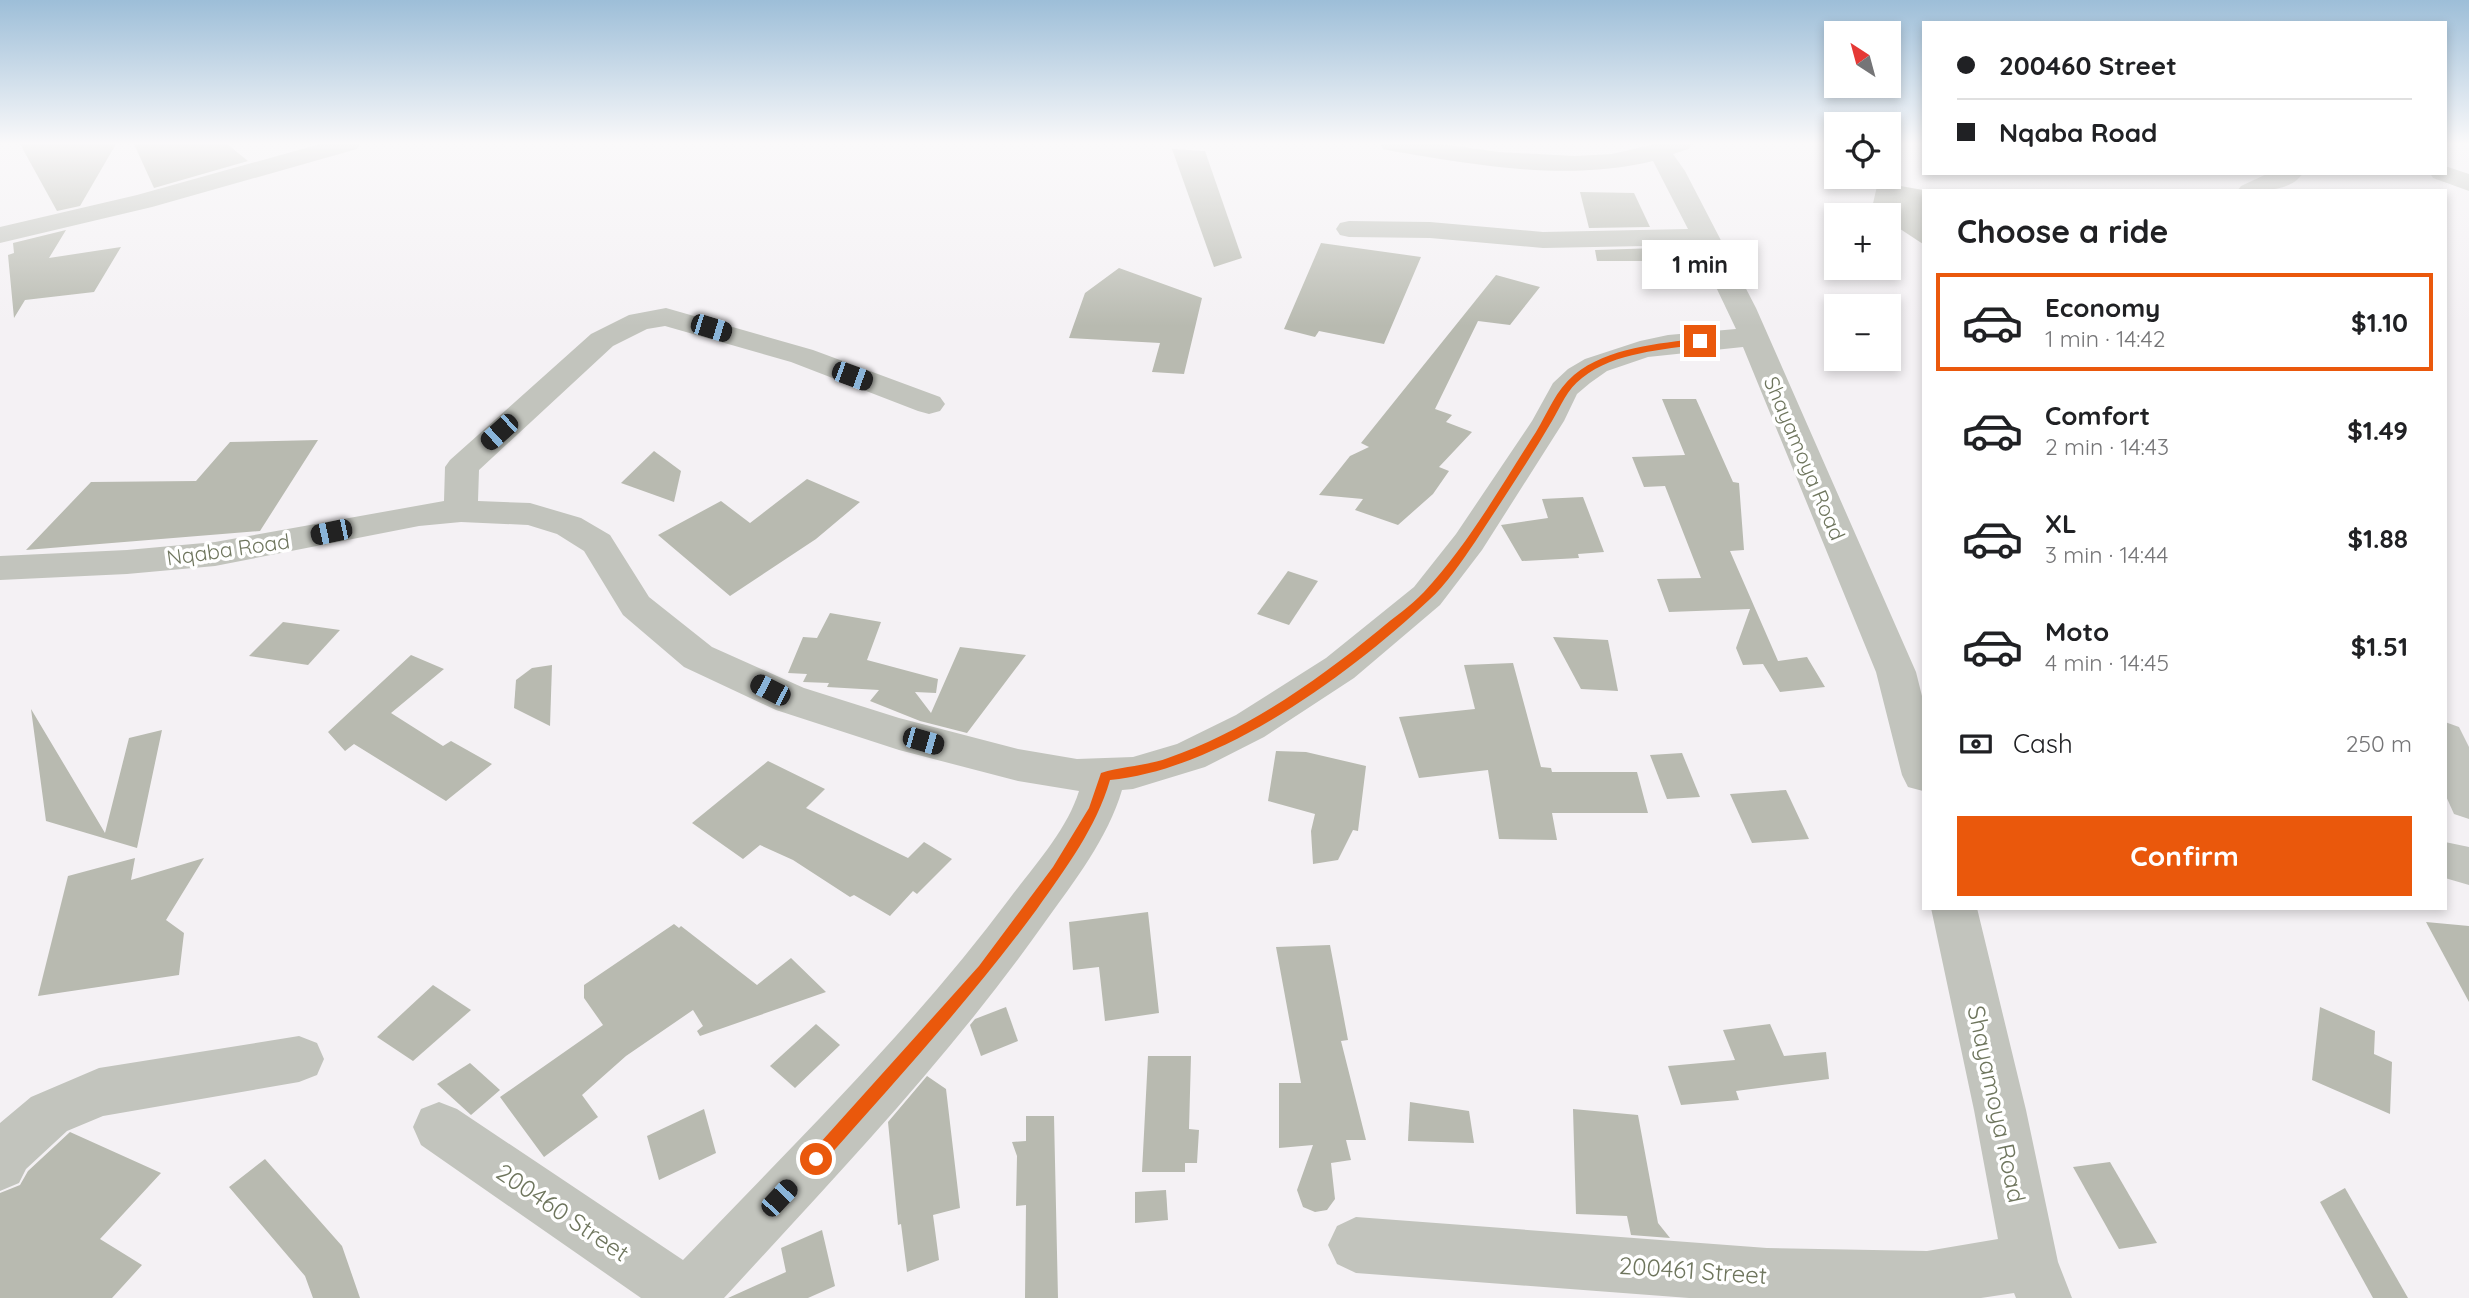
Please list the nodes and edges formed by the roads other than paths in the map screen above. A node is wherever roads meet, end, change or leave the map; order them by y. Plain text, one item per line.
1 (128, 205) edge
2 (1693, 205) edge
3 (1349, 229) dead end
4 (0, 235) edge
5 (1706, 237) junction
6 (1753, 337) junction
7 (929, 404) dead end
8 (461, 511) junction
9 (7, 573) edge
10 (2447, 743) edge
11 (1922, 771) edge
12 (1105, 776) junction
13 (2469, 802) edge
14 (2447, 860) edge
15 (2469, 866) edge
16 (1954, 910) edge
17 (299, 1059) dead end
18 (439, 1127) dead end
19 (0, 1166) edge
20 (1356, 1245) dead end
21 (2037, 1280) edge
22 (687, 1297) edge

1 - 4 street
2 - 5 street, Shayamoya Road
3 - 5 street
5 - 6 street, Shayamoya Road
6 - 11 street, Shayamoya Road
6 - 12 street, Nqaba Road
7 - 8 street
8 - 9 street, Nqaba Road
8 - 12 street, Nqaba Road
10 - 13 street
12 - 22 street, 200460 Street
14 - 15 street
16 - 21 street, Shayamoya Road
17 - 19 street
18 - 22 street, 200460 Street
20 - 21 street, 200461 Street

